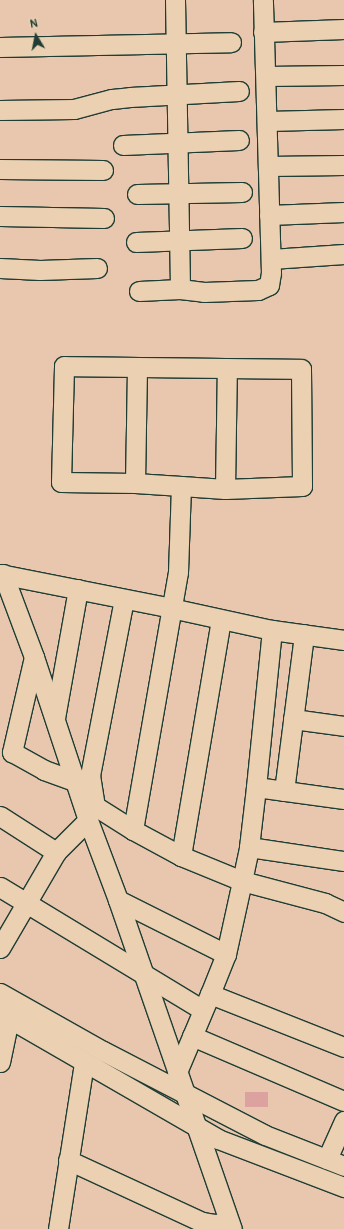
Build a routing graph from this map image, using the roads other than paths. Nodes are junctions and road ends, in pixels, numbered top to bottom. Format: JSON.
{"nodes":[{"id":1,"x":175,"y":0,"type":"edge"},
{"id":2,"x":263,"y":0,"type":"edge"},
{"id":3,"x":344,"y":29,"type":"edge"},
{"id":4,"x":263,"y":32,"type":"junction"},
{"id":5,"x":231,"y":42,"type":"dead end"},
{"id":6,"x":175,"y":44,"type":"junction"},
{"id":7,"x":0,"y":47,"type":"edge"},
{"id":8,"x":344,"y":75,"type":"edge"},
{"id":9,"x":266,"y":76,"type":"junction"},
{"id":10,"x":239,"y":91,"type":"dead end"},
{"id":11,"x":176,"y":95,"type":"junction"},
{"id":12,"x":0,"y":110,"type":"edge"},
{"id":13,"x":344,"y":119,"type":"edge"},
{"id":14,"x":268,"y":121,"type":"junction"},
{"id":15,"x":239,"y":140,"type":"dead end"},
{"id":16,"x":178,"y":144,"type":"junction"},
{"id":17,"x":124,"y":145,"type":"dead end"},
{"id":18,"x":344,"y":165,"type":"edge"},
{"id":19,"x":268,"y":166,"type":"junction"},
{"id":20,"x":0,"y":169,"type":"edge"},
{"id":21,"x":103,"y":170,"type":"dead end"},
{"id":22,"x":242,"y":192,"type":"dead end"},
{"id":23,"x":178,"y":193,"type":"junction"},
{"id":24,"x":137,"y":194,"type":"dead end"},
{"id":25,"x":344,"y":212,"type":"edge"},
{"id":26,"x":269,"y":214,"type":"junction"},
{"id":27,"x":0,"y":216,"type":"edge"},
{"id":28,"x":104,"y":218,"type":"dead end"},
{"id":29,"x":242,"y":238,"type":"dead end"},
{"id":30,"x":178,"y":240,"type":"junction"},
{"id":31,"x":136,"y":242,"type":"dead end"},
{"id":32,"x":344,"y":254,"type":"edge"},
{"id":33,"x":271,"y":259,"type":"junction"},
{"id":34,"x":0,"y":268,"type":"edge"},
{"id":35,"x":97,"y":268,"type":"dead end"},
{"id":36,"x":180,"y":289,"type":"junction"},
{"id":37,"x":139,"y":290,"type":"dead end"},
{"id":38,"x":137,"y":367,"type":"junction"},
{"id":39,"x":227,"y":368,"type":"junction"},
{"id":40,"x":135,"y":483,"type":"junction"},
{"id":41,"x":181,"y":486,"type":"junction"},
{"id":42,"x":225,"y":489,"type":"junction"},
{"id":43,"x":1,"y":579,"type":"edge"},
{"id":44,"x":78,"y":589,"type":"junction"},
{"id":45,"x":124,"y":599,"type":"junction"},
{"id":46,"x":171,"y":608,"type":"junction"},
{"id":47,"x":220,"y":620,"type":"junction"},
{"id":48,"x":272,"y":630,"type":"junction"},
{"id":49,"x":304,"y":634,"type":"junction"},
{"id":50,"x":344,"y":640,"type":"edge"},
{"id":51,"x":34,"y":657,"type":"junction"},
{"id":52,"x":293,"y":719,"type":"junction"},
{"id":53,"x":55,"y":720,"type":"junction"},
{"id":54,"x":344,"y":726,"type":"edge"},
{"id":55,"x":6,"y":749,"type":"edge"},
{"id":56,"x":75,"y":781,"type":"junction"},
{"id":57,"x":256,"y":787,"type":"junction"},
{"id":58,"x":284,"y":791,"type":"junction"},
{"id":59,"x":344,"y":799,"type":"edge"},
{"id":60,"x":0,"y":816,"type":"edge"},
{"id":61,"x":88,"y":820,"type":"junction"},
{"id":62,"x":133,"y":830,"type":"junction"},
{"id":63,"x":249,"y":847,"type":"junction"},
{"id":64,"x":56,"y":852,"type":"junction"},
{"id":65,"x":181,"y":856,"type":"junction"},
{"id":66,"x":344,"y":861,"type":"edge"},
{"id":67,"x":242,"y":881,"type":"junction"},
{"id":68,"x":0,"y":887,"type":"edge"},
{"id":69,"x":118,"y":900,"type":"junction"},
{"id":70,"x":26,"y":902,"type":"junction"},
{"id":71,"x":344,"y":912,"type":"edge"},
{"id":72,"x":0,"y":948,"type":"edge"},
{"id":73,"x":226,"y":954,"type":"junction"},
{"id":74,"x":144,"y":973,"type":"junction"},
{"id":75,"x":0,"y":993,"type":"edge"},
{"id":76,"x":207,"y":1002,"type":"junction"},
{"id":77,"x":5,"y":1016,"type":"edge"},
{"id":78,"x":192,"y":1036,"type":"junction"},
{"id":79,"x":344,"y":1047,"type":"edge"},
{"id":80,"x":0,"y":1062,"type":"edge"},
{"id":81,"x":84,"y":1063,"type":"junction"},
{"id":82,"x":177,"y":1072,"type":"junction"},
{"id":83,"x":184,"y":1095,"type":"junction"},
{"id":84,"x":344,"y":1101,"type":"edge"},
{"id":85,"x":344,"y":1121,"type":"edge"},
{"id":86,"x":198,"y":1128,"type":"junction"},
{"id":87,"x":68,"y":1160,"type":"junction"},
{"id":88,"x":336,"y":1163,"type":"edge"},
{"id":89,"x":344,"y":1187,"type":"edge"},
{"id":90,"x":230,"y":1226,"type":"edge"},
{"id":91,"x":58,"y":1229,"type":"edge"}],
"edges":[{"from":1,"to":6,"type":"street"},
{"from":2,"to":4,"type":"street"},
{"from":3,"to":4,"type":"street"},
{"from":4,"to":9,"type":"street"},
{"from":5,"to":6,"type":"street"},
{"from":6,"to":7,"type":"street"},
{"from":6,"to":11,"type":"street"},
{"from":8,"to":9,"type":"street"},
{"from":9,"to":14,"type":"street"},
{"from":10,"to":11,"type":"street"},
{"from":11,"to":12,"type":"street"},
{"from":11,"to":16,"type":"street"},
{"from":13,"to":14,"type":"street"},
{"from":14,"to":19,"type":"street"},
{"from":15,"to":16,"type":"street"},
{"from":16,"to":17,"type":"street"},
{"from":16,"to":23,"type":"street"},
{"from":18,"to":19,"type":"street"},
{"from":19,"to":26,"type":"street"},
{"from":20,"to":21,"type":"street"},
{"from":22,"to":23,"type":"street"},
{"from":23,"to":24,"type":"street"},
{"from":23,"to":30,"type":"street"},
{"from":25,"to":26,"type":"street"},
{"from":26,"to":33,"type":"street"},
{"from":27,"to":28,"type":"street"},
{"from":29,"to":30,"type":"street"},
{"from":30,"to":31,"type":"street"},
{"from":30,"to":36,"type":"street"},
{"from":32,"to":33,"type":"street"},
{"from":33,"to":36,"type":"street"},
{"from":34,"to":35,"type":"street"},
{"from":36,"to":37,"type":"street"},
{"from":38,"to":39,"type":"street"},
{"from":38,"to":40,"type":"street"},
{"from":38,"to":40,"type":"street"},
{"from":39,"to":42,"type":"street"},
{"from":39,"to":42,"type":"street"},
{"from":40,"to":41,"type":"street"},
{"from":41,"to":42,"type":"street"},
{"from":41,"to":46,"type":"street"},
{"from":43,"to":44,"type":"street"},
{"from":43,"to":51,"type":"street"},
{"from":44,"to":45,"type":"street"},
{"from":44,"to":53,"type":"street"},
{"from":45,"to":46,"type":"street"},
{"from":45,"to":62,"type":"street"},
{"from":46,"to":47,"type":"street"},
{"from":46,"to":62,"type":"street"},
{"from":47,"to":48,"type":"street"},
{"from":47,"to":65,"type":"street"},
{"from":48,"to":49,"type":"street"},
{"from":48,"to":57,"type":"street"},
{"from":49,"to":50,"type":"street"},
{"from":49,"to":52,"type":"street"},
{"from":51,"to":53,"type":"street"},
{"from":51,"to":55,"type":"street"},
{"from":52,"to":54,"type":"street"},
{"from":52,"to":58,"type":"street"},
{"from":53,"to":56,"type":"street"},
{"from":55,"to":56,"type":"street"},
{"from":56,"to":61,"type":"street"},
{"from":57,"to":58,"type":"street"},
{"from":57,"to":63,"type":"street"},
{"from":58,"to":59,"type":"street"},
{"from":60,"to":64,"type":"street"},
{"from":61,"to":64,"type":"street"},
{"from":61,"to":69,"type":"street"},
{"from":62,"to":65,"type":"street"},
{"from":63,"to":66,"type":"street"},
{"from":63,"to":67,"type":"street"},
{"from":64,"to":70,"type":"street"},
{"from":65,"to":67,"type":"street"},
{"from":67,"to":71,"type":"street"},
{"from":67,"to":73,"type":"street"},
{"from":68,"to":70,"type":"street"},
{"from":69,"to":73,"type":"street"},
{"from":69,"to":74,"type":"street"},
{"from":70,"to":72,"type":"street"},
{"from":70,"to":74,"type":"street"},
{"from":73,"to":76,"type":"street"},
{"from":74,"to":76,"type":"street"},
{"from":74,"to":82,"type":"street"},
{"from":75,"to":83,"type":"street"},
{"from":76,"to":78,"type":"street"},
{"from":76,"to":79,"type":"street"},
{"from":77,"to":80,"type":"street"},
{"from":77,"to":81,"type":"street"},
{"from":78,"to":82,"type":"street"},
{"from":78,"to":84,"type":"street"},
{"from":81,"to":86,"type":"street"},
{"from":81,"to":87,"type":"street"},
{"from":82,"to":83,"type":"street"},
{"from":83,"to":86,"type":"street"},
{"from":83,"to":88,"type":"street"},
{"from":85,"to":88,"type":"street"},
{"from":86,"to":89,"type":"street"},
{"from":86,"to":90,"type":"street"},
{"from":87,"to":90,"type":"street"},
{"from":87,"to":91,"type":"street"}]}
